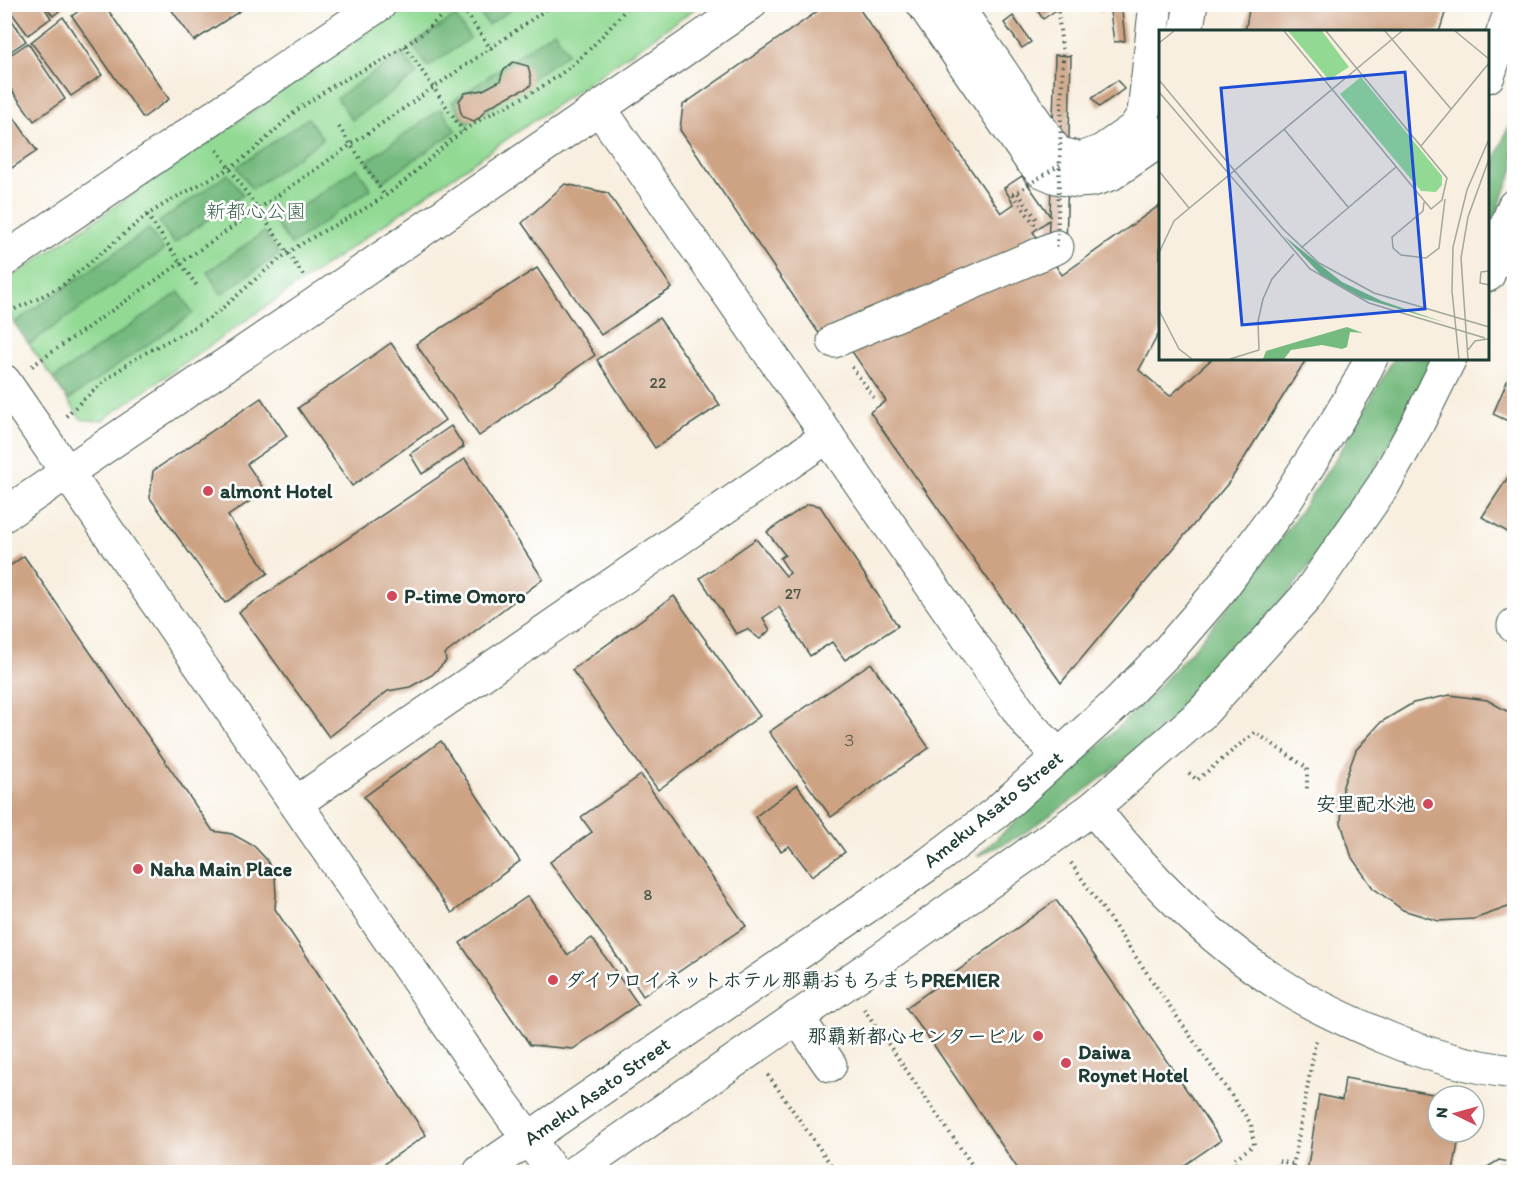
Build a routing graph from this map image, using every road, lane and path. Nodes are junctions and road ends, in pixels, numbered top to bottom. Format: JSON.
{"nodes":[{"id":1,"x":380,"y":4,"type":"edge"},
{"id":2,"x":454,"y":4,"type":"edge"},
{"id":3,"x":460,"y":4,"type":"edge"},
{"id":4,"x":554,"y":4,"type":"edge"},
{"id":5,"x":630,"y":4,"type":"edge"},
{"id":6,"x":750,"y":4,"type":"edge"},
{"id":7,"x":923,"y":4,"type":"edge"},
{"id":8,"x":955,"y":4,"type":"edge"},
{"id":9,"x":1057,"y":4,"type":"edge"},
{"id":10,"x":1102,"y":4,"type":"edge"},
{"id":11,"x":1154,"y":4,"type":"edge"},
{"id":12,"x":1513,"y":4,"type":"edge"},
{"id":13,"x":1191,"y":5,"type":"edge"},
{"id":14,"x":1097,"y":8,"type":"dead end"},
{"id":15,"x":1186,"y":30,"type":"edge"},
{"id":16,"x":405,"y":46,"type":"junction"},
{"id":17,"x":491,"y":49,"type":"junction"},
{"id":18,"x":1489,"y":73,"type":"edge"},
{"id":19,"x":434,"y":87,"type":"junction"},
{"id":20,"x":600,"y":109,"type":"junction"},
{"id":21,"x":200,"y":127,"type":"junction"},
{"id":22,"x":339,"y":127,"type":"dead end"},
{"id":23,"x":463,"y":131,"type":"junction"},
{"id":24,"x":1159,"y":136,"type":"edge"},
{"id":25,"x":351,"y":145,"type":"junction"},
{"id":26,"x":1060,"y":165,"type":"junction"},
{"id":27,"x":230,"y":168,"type":"junction"},
{"id":28,"x":385,"y":196,"type":"junction"},
{"id":29,"x":1515,"y":206,"type":"edge"},
{"id":30,"x":258,"y":210,"type":"junction"},
{"id":31,"x":147,"y":215,"type":"junction"},
{"id":32,"x":1045,"y":233,"type":"junction"},
{"id":33,"x":288,"y":253,"type":"junction"},
{"id":34,"x":4,"y":261,"type":"edge"},
{"id":35,"x":181,"y":263,"type":"junction"},
{"id":36,"x":1489,"y":272,"type":"edge"},
{"id":37,"x":197,"y":286,"type":"dead end"},
{"id":38,"x":321,"y":300,"type":"junction"},
{"id":39,"x":4,"y":314,"type":"edge"},
{"id":40,"x":834,"y":341,"type":"joint"},
{"id":41,"x":1370,"y":360,"type":"edge"},
{"id":42,"x":1449,"y":360,"type":"edge"},
{"id":43,"x":18,"y":374,"type":"edge"},
{"id":44,"x":874,"y":398,"type":"dead end"},
{"id":45,"x":66,"y":416,"type":"dead end"},
{"id":46,"x":828,"y":436,"type":"junction"},
{"id":47,"x":67,"y":472,"type":"junction"},
{"id":48,"x":4,"y":515,"type":"edge"},
{"id":49,"x":1059,"y":756,"type":"junction"},
{"id":50,"x":1189,"y":772,"type":"dead end"},
{"id":51,"x":1307,"y":790,"type":"dead end"},
{"id":52,"x":296,"y":803,"type":"junction"},
{"id":53,"x":1093,"y":808,"type":"junction"},
{"id":54,"x":1071,"y":863,"type":"dead end"},
{"id":55,"x":864,"y":1009,"type":"dead end"},
{"id":56,"x":797,"y":1017,"type":"junction"},
{"id":57,"x":1317,"y":1038,"type":"dead end"},
{"id":58,"x":830,"y":1065,"type":"dead end"},
{"id":59,"x":1515,"y":1072,"type":"edge"},
{"id":60,"x":768,"y":1075,"type":"dead end"},
{"id":61,"x":528,"y":1138,"type":"junction"},
{"id":62,"x":1294,"y":1164,"type":"junction"},
{"id":63,"x":480,"y":1173,"type":"edge"},
{"id":64,"x":553,"y":1173,"type":"edge"},
{"id":65,"x":575,"y":1173,"type":"edge"},
{"id":66,"x":836,"y":1173,"type":"edge"},
{"id":67,"x":977,"y":1173,"type":"edge"},
{"id":68,"x":1238,"y":1173,"type":"edge"},
{"id":69,"x":1276,"y":1173,"type":"edge"},
{"id":70,"x":1292,"y":1173,"type":"edge"}],
"edges":[{"from":1,"to":21,"type":"street"},
{"from":2,"to":16,"type":"path"},
{"from":3,"to":17,"type":"path"},
{"from":4,"to":17,"type":"path"},
{"from":5,"to":23,"type":"path"},
{"from":6,"to":20,"type":"street"},
{"from":7,"to":24,"type":"street"},
{"from":8,"to":11,"type":"street"},
{"from":9,"to":26,"type":"path","bridge":true},
{"from":10,"to":14,"type":"path"},
{"from":12,"to":18,"type":"street"},
{"from":13,"to":15,"type":"street"},
{"from":16,"to":19,"type":"path"},
{"from":16,"to":27,"type":"path"},
{"from":17,"to":19,"type":"path"},
{"from":19,"to":23,"type":"path"},
{"from":19,"to":25,"type":"path"},
{"from":20,"to":38,"type":"street"},
{"from":20,"to":46,"type":"street"},
{"from":21,"to":27,"type":"path"},
{"from":21,"to":34,"type":"street"},
{"from":22,"to":25,"type":"path"},
{"from":23,"to":28,"type":"path"},
{"from":25,"to":28,"type":"path"},
{"from":25,"to":30,"type":"path"},
{"from":26,"to":32,"type":"path","bridge":true},
{"from":26,"to":32,"type":"path","bridge":true},
{"from":27,"to":30,"type":"path"},
{"from":27,"to":31,"type":"path"},
{"from":28,"to":33,"type":"path"},
{"from":29,"to":36,"type":"street"},
{"from":30,"to":33,"type":"path"},
{"from":30,"to":35,"type":"path"},
{"from":31,"to":35,"type":"path"},
{"from":31,"to":39,"type":"path"},
{"from":32,"to":40,"type":"street"},
{"from":33,"to":38,"type":"path"},
{"from":33,"to":45,"type":"path"},
{"from":35,"to":37,"type":"path"},
{"from":35,"to":43,"type":"path"},
{"from":38,"to":47,"type":"street"},
{"from":40,"to":44,"type":"path"},
{"from":41,"to":49,"type":"street","name":"Ameku Asato Street"},
{"from":42,"to":53,"type":"street"},
{"from":43,"to":47,"type":"street"},
{"from":46,"to":49,"type":"street"},
{"from":46,"to":52,"type":"street"},
{"from":47,"to":48,"type":"street"},
{"from":47,"to":52,"type":"street"},
{"from":49,"to":61,"type":"street","name":"Ameku Asato Street"},
{"from":50,"to":51,"type":"path"},
{"from":52,"to":61,"type":"street"},
{"from":53,"to":56,"type":"street"},
{"from":53,"to":59,"type":"street"},
{"from":54,"to":68,"type":"path"},
{"from":55,"to":67,"type":"path"},
{"from":56,"to":58,"type":"street"},
{"from":56,"to":65,"type":"street"},
{"from":57,"to":62,"type":"path"},
{"from":60,"to":66,"type":"path"},
{"from":61,"to":63,"type":"street","name":"Ameku Asato Street"},
{"from":61,"to":64,"type":"street"},
{"from":62,"to":69,"type":"path"},
{"from":62,"to":70,"type":"path"}]}
